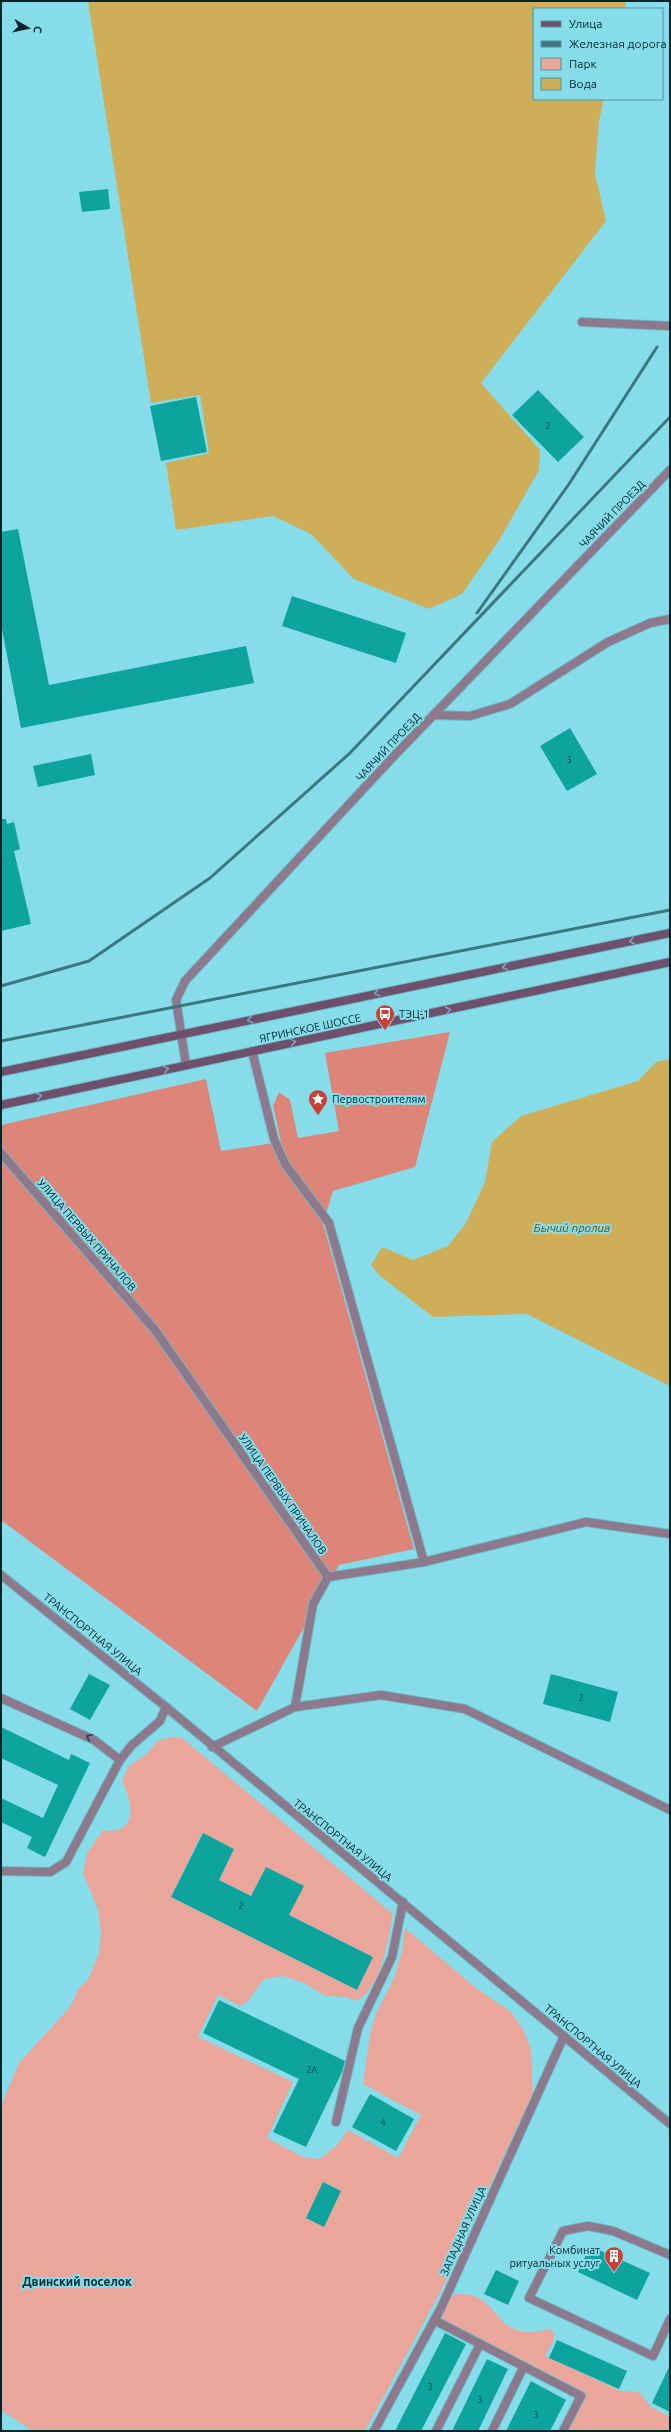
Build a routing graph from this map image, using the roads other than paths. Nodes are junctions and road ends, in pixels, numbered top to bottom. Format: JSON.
{"nodes":[{"id":1,"x":582,"y":322,"type":"dead end"},
{"id":2,"x":670,"y":326,"type":"edge"},
{"id":3,"x":670,"y":470,"type":"edge"},
{"id":4,"x":670,"y":619,"type":"edge"},
{"id":5,"x":434,"y":715,"type":"junction"},
{"id":6,"x":670,"y":933,"type":"edge"},
{"id":7,"x":670,"y":962,"type":"edge"},
{"id":8,"x":180,"y":1034,"type":"junction"},
{"id":9,"x":252,"y":1051,"type":"junction"},
{"id":10,"x":186,"y":1065,"type":"junction"},
{"id":11,"x":1,"y":1072,"type":"edge"},
{"id":12,"x":1,"y":1105,"type":"edge"},
{"id":13,"x":1,"y":1153,"type":"edge"},
{"id":14,"x":670,"y":1534,"type":"edge"},
{"id":15,"x":424,"y":1562,"type":"junction"},
{"id":16,"x":1,"y":1575,"type":"edge"},
{"id":17,"x":328,"y":1577,"type":"junction"},
{"id":18,"x":1,"y":1698,"type":"edge"},
{"id":19,"x":166,"y":1706,"type":"junction"},
{"id":20,"x":295,"y":1707,"type":"junction"},
{"id":21,"x":212,"y":1746,"type":"junction"},
{"id":22,"x":120,"y":1760,"type":"junction"},
{"id":23,"x":670,"y":1810,"type":"edge"},
{"id":24,"x":1,"y":1871,"type":"edge"},
{"id":25,"x":403,"y":1902,"type":"junction"},
{"id":26,"x":564,"y":2036,"type":"junction"},
{"id":27,"x":336,"y":2122,"type":"dead end"},
{"id":28,"x":670,"y":2124,"type":"edge"},
{"id":29,"x":670,"y":2255,"type":"edge"},
{"id":30,"x":670,"y":2319,"type":"edge"},
{"id":31,"x":434,"y":2320,"type":"junction"},
{"id":32,"x":480,"y":2344,"type":"junction"},
{"id":33,"x":524,"y":2366,"type":"junction"},
{"id":34,"x":374,"y":2431,"type":"edge"},
{"id":35,"x":436,"y":2431,"type":"edge"},
{"id":36,"x":492,"y":2431,"type":"edge"},
{"id":37,"x":563,"y":2431,"type":"edge"}],
"edges":[{"from":1,"to":2,"type":"street"},
{"from":3,"to":5,"type":"street","name":"ЧАЯЧИЙ ПРОЕЗД"},
{"from":4,"to":5,"type":"street"},
{"from":5,"to":8,"type":"street","name":"ЧАЯЧИЙ ПРОЕЗД"},
{"from":6,"to":8,"type":"main road","name":"ЯГРИНСКОЕ ШОССЕ","one_way":true},
{"from":9,"to":7,"type":"main road","name":"ЯГРИНСКОЕ ШОССЕ","one_way":true},
{"from":8,"to":10,"type":"street","name":"ЧАЯЧИЙ ПРОЕЗД"},
{"from":8,"to":11,"type":"main road","name":"ЯГРИНСКОЕ ШОССЕ"},
{"from":9,"to":10,"type":"main road","name":"ЯГРИНСКОЕ ШОССЕ"},
{"from":9,"to":15,"type":"street"},
{"from":12,"to":10,"type":"main road","name":"ЯГРИНСКОЕ ШОССЕ","one_way":true},
{"from":13,"to":17,"type":"street","name":"УЛИЦА ПЕРВЫХ ПРИЧАЛОВ"},
{"from":14,"to":15,"type":"street"},
{"from":15,"to":17,"type":"street"},
{"from":16,"to":19,"type":"street","name":"ТРАНСПОРТНАЯ УЛИЦА"},
{"from":17,"to":20,"type":"street"},
{"from":22,"to":18,"type":"street","one_way":true},
{"from":19,"to":21,"type":"street","name":"ТРАНСПОРТНАЯ УЛИЦА"},
{"from":19,"to":22,"type":"street"},
{"from":20,"to":21,"type":"street"},
{"from":20,"to":23,"type":"street"},
{"from":21,"to":25,"type":"street","name":"ТРАНСПОРТНАЯ УЛИЦА"},
{"from":22,"to":24,"type":"street"},
{"from":25,"to":26,"type":"street","name":"ТРАНСПОРТНАЯ УЛИЦА"},
{"from":25,"to":27,"type":"street"},
{"from":26,"to":28,"type":"street","name":"ТРАНСПОРТНАЯ УЛИЦА"},
{"from":26,"to":31,"type":"street","name":"ЗАПАДНАЯ УЛИЦА"},
{"from":29,"to":30,"type":"street"},
{"from":31,"to":32,"type":"street"},
{"from":31,"to":34,"type":"street","name":"ЗАПАДНАЯ УЛИЦА"},
{"from":32,"to":33,"type":"street"},
{"from":32,"to":35,"type":"street"},
{"from":33,"to":36,"type":"street"},
{"from":33,"to":37,"type":"street"}]}
